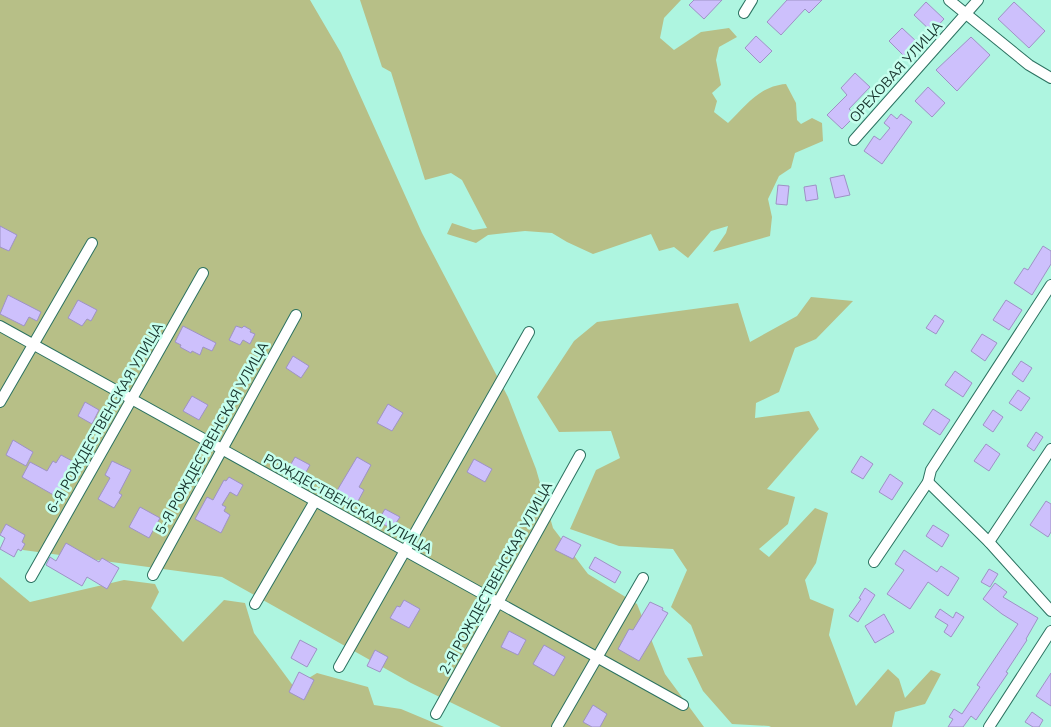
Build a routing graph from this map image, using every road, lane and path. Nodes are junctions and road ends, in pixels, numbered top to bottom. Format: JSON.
{"nodes":[{"id":1,"x":752,"y":0,"type":"edge"},
{"id":2,"x":949,"y":0,"type":"edge"},
{"id":3,"x":978,"y":0,"type":"edge"},
{"id":4,"x":744,"y":12,"type":"dead end"},
{"id":5,"x":966,"y":14,"type":"junction"},
{"id":6,"x":1051,"y":78,"type":"edge"},
{"id":7,"x":854,"y":140,"type":"dead end"},
{"id":8,"x":92,"y":243,"type":"dead end"},
{"id":9,"x":203,"y":273,"type":"dead end"},
{"id":10,"x":1051,"y":285,"type":"edge"},
{"id":11,"x":296,"y":315,"type":"dead end"},
{"id":12,"x":0,"y":326,"type":"edge"},
{"id":13,"x":529,"y":332,"type":"dead end"},
{"id":14,"x":33,"y":345,"type":"junction"},
{"id":15,"x":132,"y":400,"type":"junction"},
{"id":16,"x":0,"y":402,"type":"edge"},
{"id":17,"x":1051,"y":449,"type":"edge"},
{"id":18,"x":222,"y":450,"type":"junction"},
{"id":19,"x":580,"y":455,"type":"dead end"},
{"id":20,"x":928,"y":482,"type":"junction"},
{"id":21,"x":315,"y":501,"type":"junction"},
{"id":22,"x":990,"y":542,"type":"junction"},
{"id":23,"x":405,"y":551,"type":"junction"},
{"id":24,"x":874,"y":562,"type":"dead end"},
{"id":25,"x":153,"y":575,"type":"dead end"},
{"id":26,"x":31,"y":577,"type":"dead end"},
{"id":27,"x":643,"y":578,"type":"dead end"},
{"id":28,"x":498,"y":603,"type":"junction"},
{"id":29,"x":256,"y":604,"type":"dead end"},
{"id":30,"x":1051,"y":611,"type":"edge"},
{"id":31,"x":1051,"y":631,"type":"edge"},
{"id":32,"x":597,"y":658,"type":"junction"},
{"id":33,"x":339,"y":668,"type":"dead end"},
{"id":34,"x":683,"y":705,"type":"dead end"},
{"id":35,"x":436,"y":714,"type":"dead end"},
{"id":36,"x":557,"y":727,"type":"edge"},
{"id":37,"x":989,"y":727,"type":"edge"}],
"edges":[{"from":1,"to":4,"type":"street"},
{"from":2,"to":5,"type":"street"},
{"from":3,"to":5,"type":"street","name":"ОРЕХОВАЯ УЛИЦА"},
{"from":5,"to":6,"type":"street"},
{"from":5,"to":7,"type":"street","name":"ОРЕХОВАЯ УЛИЦА"},
{"from":8,"to":14,"type":"street"},
{"from":9,"to":15,"type":"street","name":"6-Я РОЖДЕСТВЕНСКАЯ УЛИЦА"},
{"from":10,"to":20,"type":"street"},
{"from":11,"to":18,"type":"street","name":"5-Я РОЖДЕСТВЕНСКАЯ УЛИЦА"},
{"from":12,"to":14,"type":"street","name":"РОЖДЕСТВЕНСКАЯ УЛИЦА"},
{"from":13,"to":23,"type":"street"},
{"from":14,"to":15,"type":"street","name":"РОЖДЕСТВЕНСКАЯ УЛИЦА"},
{"from":14,"to":16,"type":"street"},
{"from":15,"to":18,"type":"street","name":"РОЖДЕСТВЕНСКАЯ УЛИЦА"},
{"from":15,"to":26,"type":"street","name":"6-Я РОЖДЕСТВЕНСКАЯ УЛИЦА"},
{"from":17,"to":22,"type":"street"},
{"from":18,"to":21,"type":"street","name":"РОЖДЕСТВЕНСКАЯ УЛИЦА"},
{"from":18,"to":25,"type":"street","name":"5-Я РОЖДЕСТВЕНСКАЯ УЛИЦА"},
{"from":19,"to":28,"type":"street","name":"2-Я РОЖДЕСТВЕНСКАЯ УЛИЦА"},
{"from":20,"to":22,"type":"street"},
{"from":20,"to":24,"type":"street"},
{"from":21,"to":23,"type":"street","name":"РОЖДЕСТВЕНСКАЯ УЛИЦА"},
{"from":21,"to":29,"type":"street"},
{"from":22,"to":30,"type":"street"},
{"from":23,"to":28,"type":"street","name":"РОЖДЕСТВЕНСКАЯ УЛИЦА"},
{"from":23,"to":33,"type":"street"},
{"from":27,"to":32,"type":"street"},
{"from":28,"to":32,"type":"street","name":"РОЖДЕСТВЕНСКАЯ УЛИЦА"},
{"from":28,"to":35,"type":"street","name":"2-Я РОЖДЕСТВЕНСКАЯ УЛИЦА"},
{"from":31,"to":37,"type":"street"},
{"from":32,"to":34,"type":"street","name":"РОЖДЕСТВЕНСКАЯ УЛИЦА"},
{"from":32,"to":36,"type":"street"}]}
